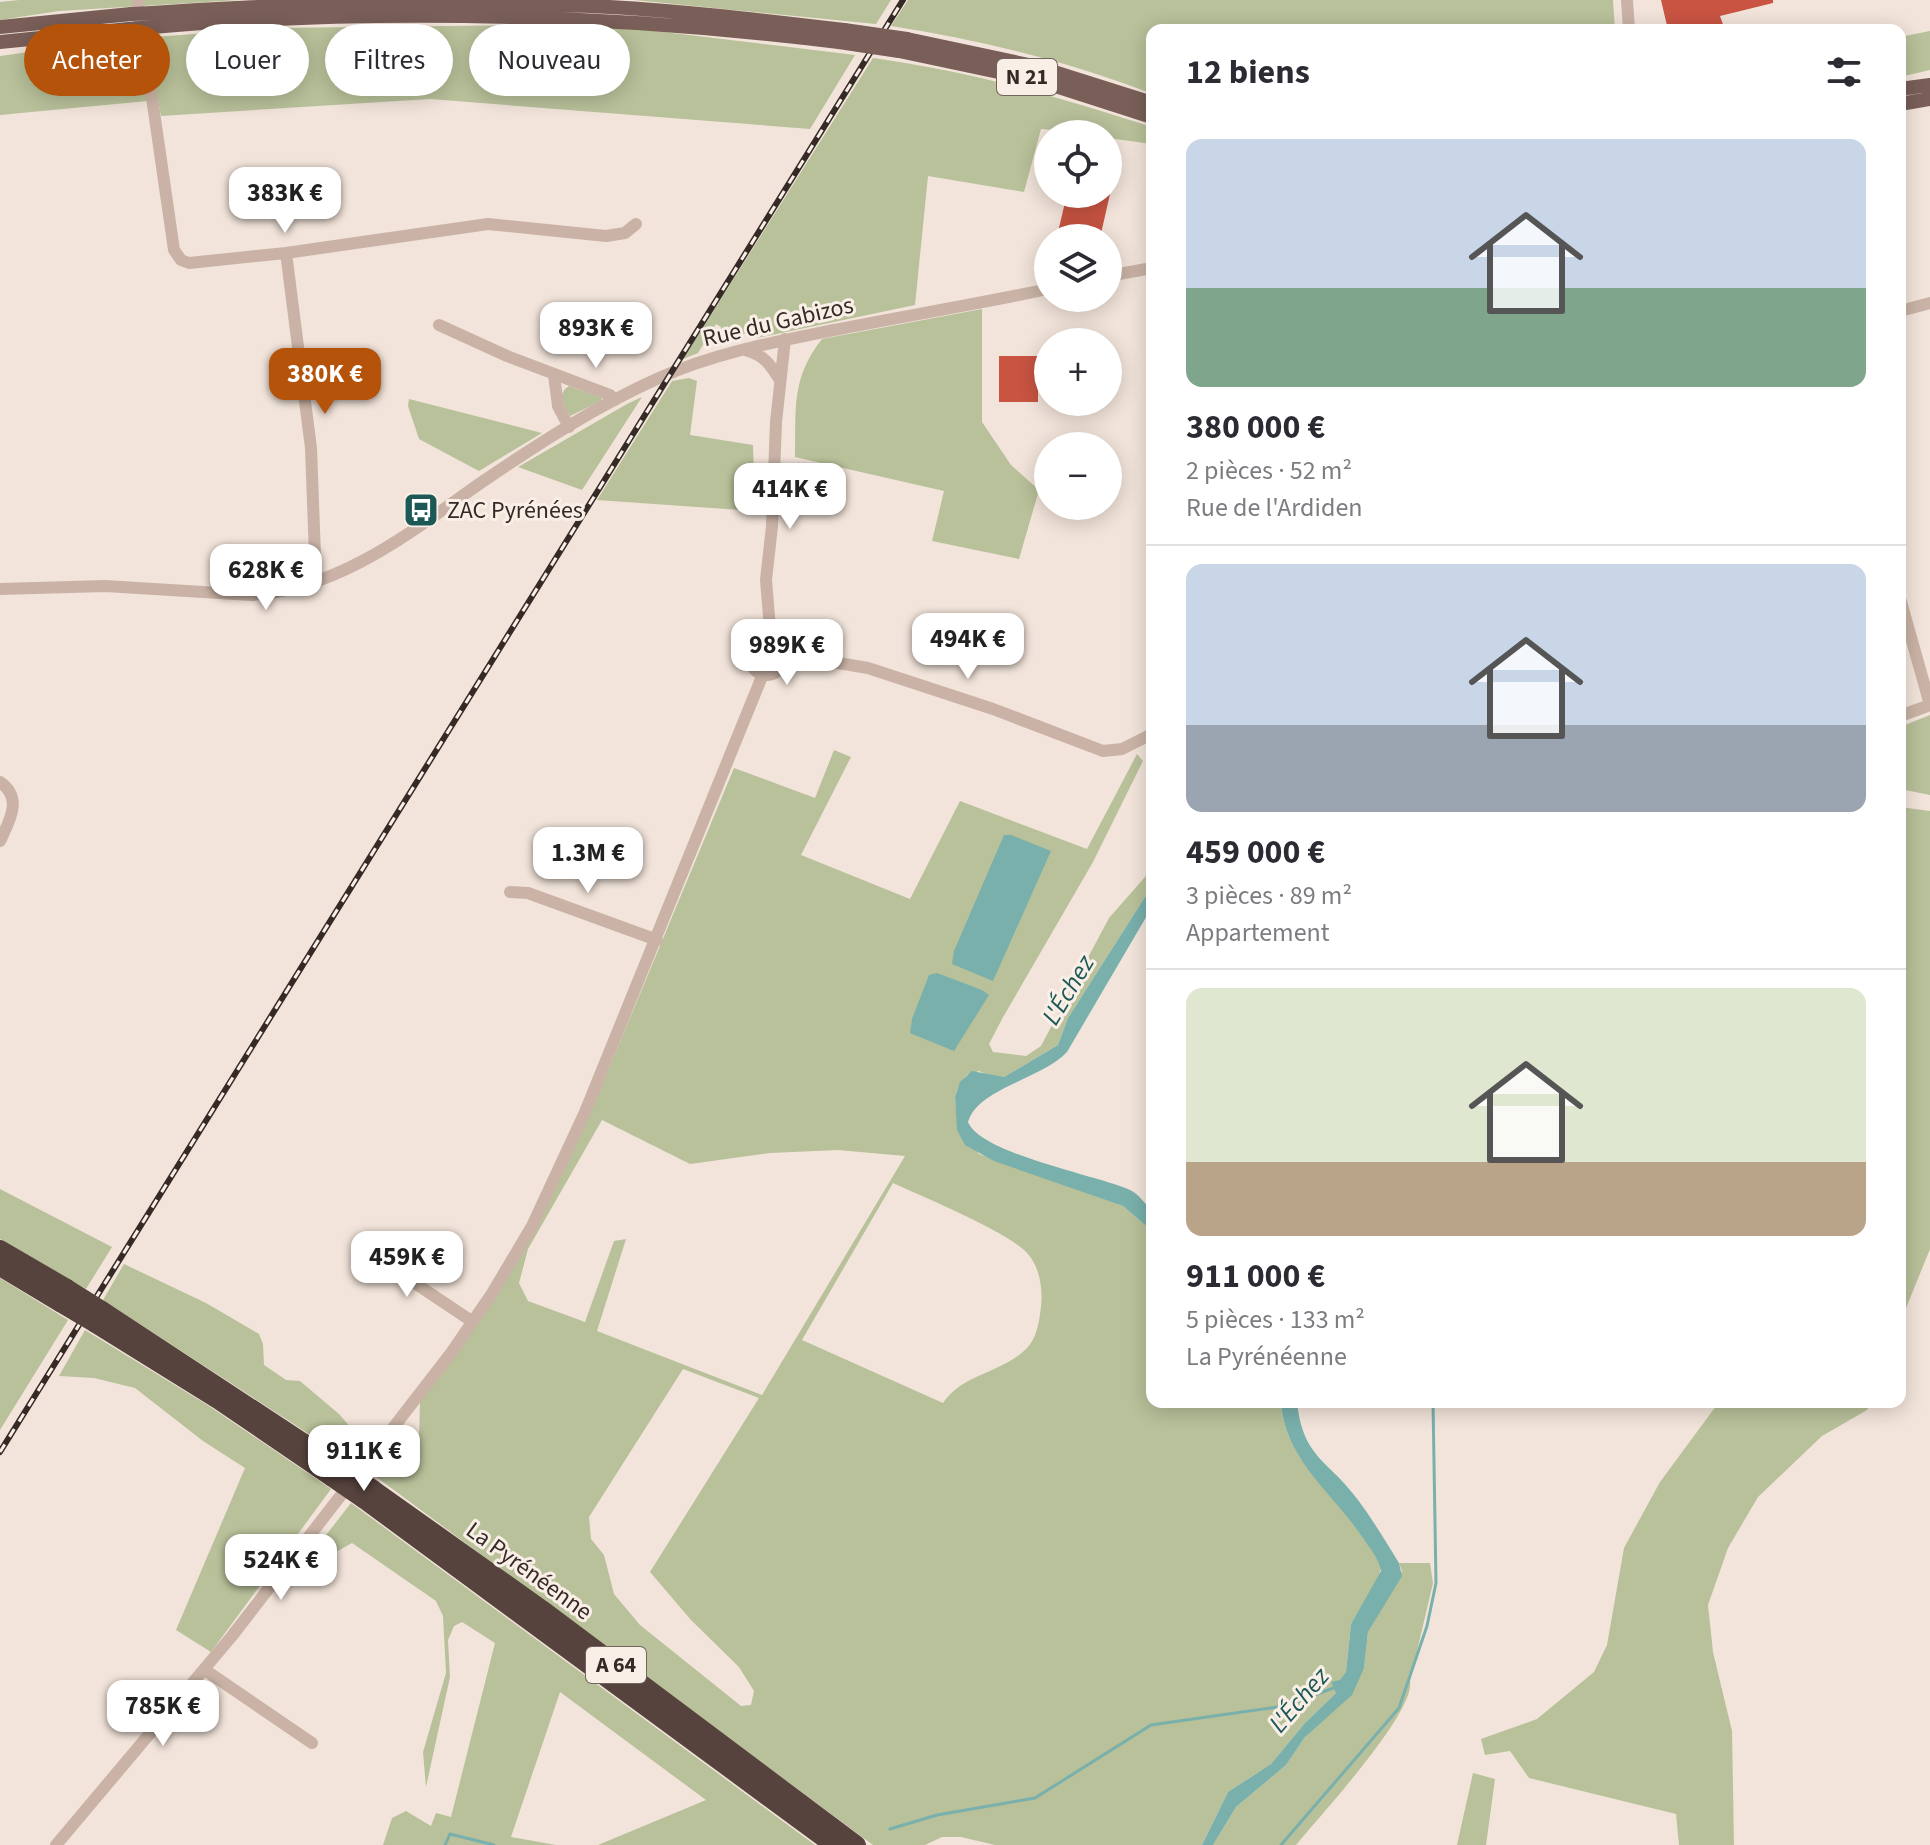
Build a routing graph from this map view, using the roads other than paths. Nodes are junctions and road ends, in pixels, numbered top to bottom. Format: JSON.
{"nodes":[{"id":1,"x":138,"y":0,"type":"edge"},
{"id":2,"x":1627,"y":0,"type":"edge"},
{"id":3,"x":130,"y":22,"type":"junction"},
{"id":4,"x":1629,"y":24,"type":"edge"},
{"id":5,"x":0,"y":27,"type":"edge"},
{"id":6,"x":0,"y":42,"type":"edge"},
{"id":7,"x":903,"y":45,"type":"junction"},
{"id":8,"x":1930,"y":85,"type":"edge"},
{"id":9,"x":1906,"y":88,"type":"edge"},
{"id":10,"x":1930,"y":99,"type":"edge"},
{"id":11,"x":1146,"y":101,"type":"edge"},
{"id":12,"x":1906,"y":103,"type":"edge"},
{"id":13,"x":1146,"y":115,"type":"edge"},
{"id":14,"x":636,"y":224,"type":"dead end"},
{"id":15,"x":286,"y":253,"type":"junction"},
{"id":16,"x":1146,"y":269,"type":"edge"},
{"id":17,"x":1122,"y":274,"type":"edge"},
{"id":18,"x":1034,"y":292,"type":"edge"},
{"id":19,"x":1930,"y":303,"type":"edge"},
{"id":20,"x":1906,"y":309,"type":"edge"},
{"id":21,"x":439,"y":325,"type":"dead end"},
{"id":22,"x":785,"y":339,"type":"junction"},
{"id":23,"x":742,"y":349,"type":"junction"},
{"id":24,"x":554,"y":375,"type":"junction"},
{"id":25,"x":780,"y":380,"type":"junction"},
{"id":26,"x":615,"y":400,"type":"junction"},
{"id":27,"x":569,"y":427,"type":"junction"},
{"id":28,"x":316,"y":583,"type":"junction"},
{"id":29,"x":0,"y":589,"type":"edge"},
{"id":30,"x":1906,"y":619,"type":"edge"},
{"id":31,"x":771,"y":641,"type":"junction"},
{"id":32,"x":784,"y":654,"type":"junction"},
{"id":33,"x":763,"y":674,"type":"junction"},
{"id":34,"x":1930,"y":705,"type":"edge"},
{"id":35,"x":1906,"y":714,"type":"edge"},
{"id":36,"x":1146,"y":737,"type":"edge"},
{"id":37,"x":0,"y":782,"type":"edge"},
{"id":38,"x":0,"y":841,"type":"edge"},
{"id":39,"x":510,"y":892,"type":"dead end"},
{"id":40,"x":657,"y":940,"type":"junction"},
{"id":41,"x":361,"y":1247,"type":"dead end"},
{"id":42,"x":0,"y":1249,"type":"edge"},
{"id":43,"x":0,"y":1267,"type":"edge"},
{"id":44,"x":63,"y":1295,"type":"junction"},
{"id":45,"x":473,"y":1322,"type":"junction"},
{"id":46,"x":368,"y":1494,"type":"junction"},
{"id":47,"x":205,"y":1670,"type":"junction"},
{"id":48,"x":312,"y":1743,"type":"dead end"},
{"id":49,"x":56,"y":1845,"type":"edge"},
{"id":50,"x":833,"y":1845,"type":"edge"},
{"id":51,"x":857,"y":1845,"type":"edge"}],
"edges":[{"from":1,"to":15,"type":"street"},
{"from":2,"to":4,"type":"street"},
{"from":3,"to":5,"type":"main road","number":"N 21"},
{"from":3,"to":6,"type":"main road","number":"N 21"},
{"from":3,"to":7,"type":"main road","number":"N 21","bridge":true},
{"from":7,"to":11,"type":"main road","number":"N 21"},
{"from":7,"to":13,"type":"main road","number":"N 21"},
{"from":8,"to":9,"type":"main road"},
{"from":10,"to":12,"type":"main road"},
{"from":14,"to":15,"type":"street"},
{"from":15,"to":28,"type":"street"},
{"from":16,"to":17,"type":"street"},
{"from":18,"to":22,"type":"street","name":"Rue du Gabizos"},
{"from":19,"to":20,"type":"street"},
{"from":21,"to":24,"type":"street"},
{"from":22,"to":23,"type":"street","name":"Rue du Gabizos"},
{"from":22,"to":25,"type":"street"},
{"from":23,"to":25,"type":"street"},
{"from":23,"to":26,"type":"street","name":"Rue du Gabizos"},
{"from":24,"to":26,"type":"street"},
{"from":24,"to":27,"type":"street"},
{"from":25,"to":31,"type":"street"},
{"from":26,"to":27,"type":"street","name":"Rue du Gabizos"},
{"from":27,"to":28,"type":"street","name":"Rue du Gabizos"},
{"from":28,"to":29,"type":"street","name":"Rue du Gabizos"},
{"from":30,"to":34,"type":"street"},
{"from":31,"to":32,"type":"street"},
{"from":31,"to":33,"type":"street"},
{"from":32,"to":33,"type":"street"},
{"from":32,"to":36,"type":"street"},
{"from":33,"to":40,"type":"street"},
{"from":34,"to":35,"type":"street"},
{"from":37,"to":38,"type":"street"},
{"from":39,"to":40,"type":"street"},
{"from":40,"to":45,"type":"street"},
{"from":41,"to":45,"type":"street"},
{"from":42,"to":44,"type":"highway","name":"La Pyrénéenne","number":"A 64"},
{"from":43,"to":44,"type":"highway","name":"La Pyrénéenne","number":"A 64"},
{"from":44,"to":46,"type":"highway","name":"La Pyrénéenne","number":"A 64","bridge":true},
{"from":45,"to":47,"type":"street"},
{"from":46,"to":50,"type":"highway","name":"La Pyrénéenne","number":"A 64"},
{"from":46,"to":51,"type":"highway","name":"La Pyrénéenne","number":"A 64"},
{"from":47,"to":48,"type":"street"},
{"from":47,"to":49,"type":"street"}]}
